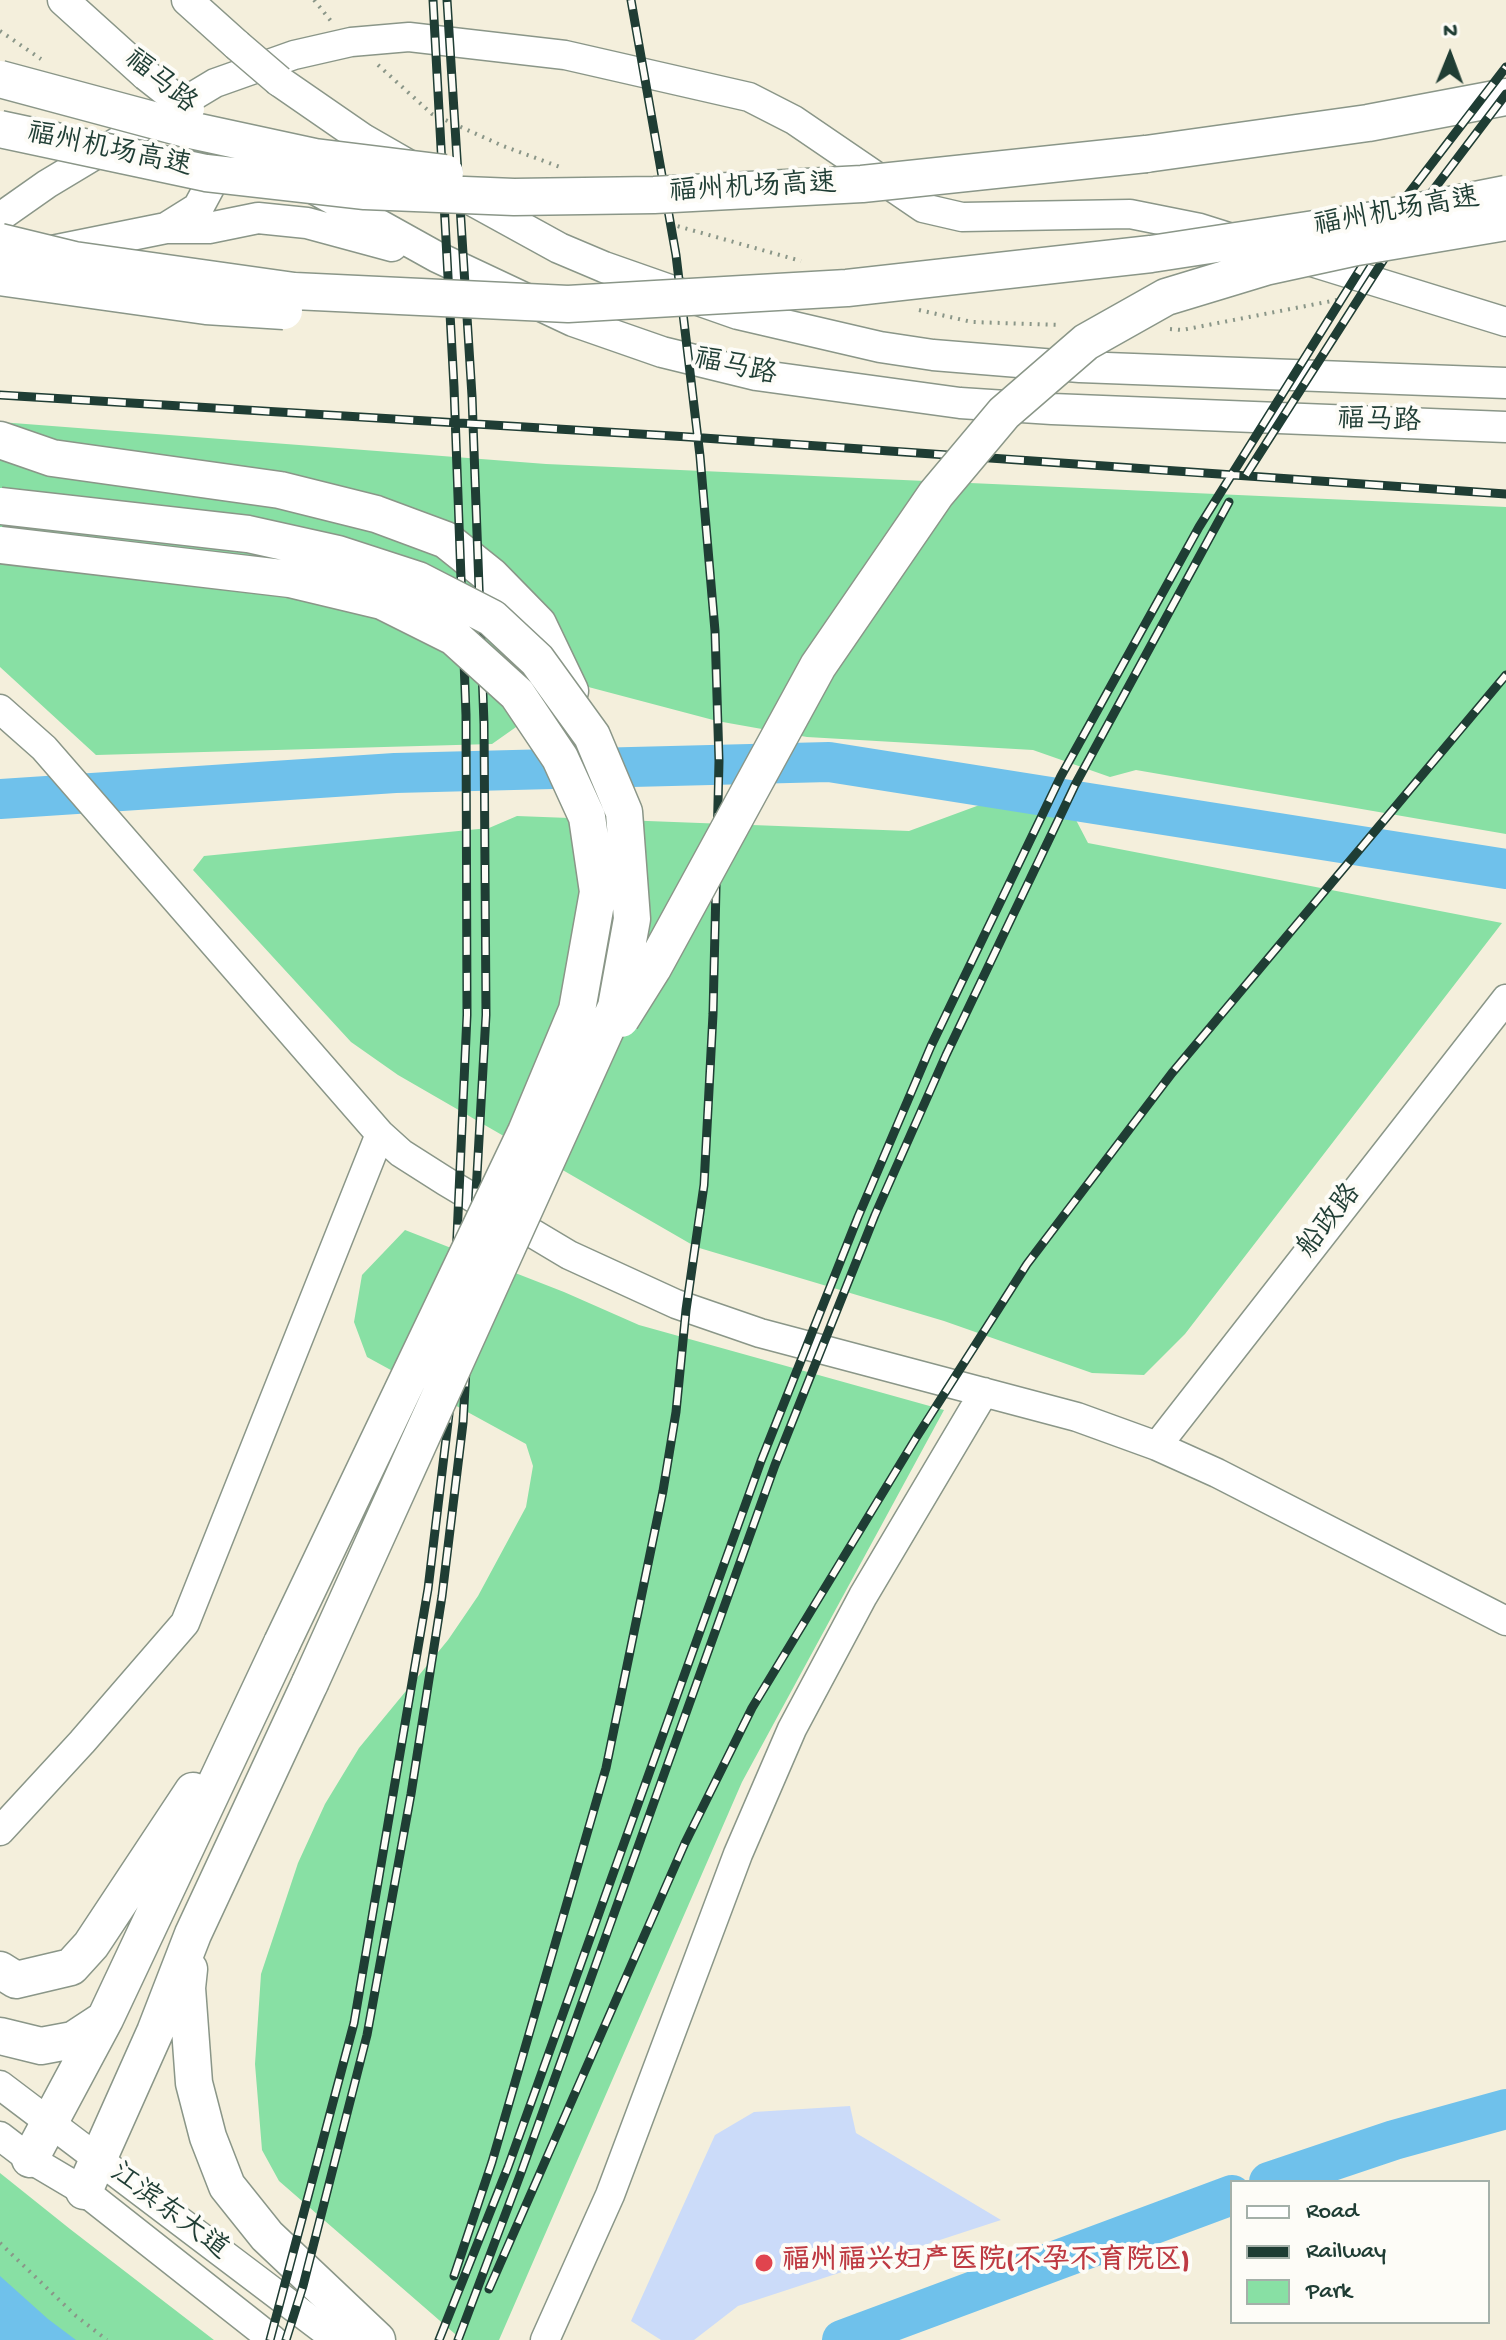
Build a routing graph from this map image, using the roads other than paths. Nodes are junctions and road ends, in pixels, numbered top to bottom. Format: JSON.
{"nodes":[{"id":1,"x":63,"y":0,"type":"edge"},
{"id":2,"x":87,"y":0,"type":"edge"},
{"id":3,"x":102,"y":0,"type":"edge"},
{"id":4,"x":187,"y":0,"type":"edge"},
{"id":5,"x":98,"y":31,"type":"junction"},
{"id":6,"x":0,"y":79,"type":"edge"},
{"id":7,"x":1506,"y":97,"type":"edge"},
{"id":8,"x":189,"y":109,"type":"junction"},
{"id":9,"x":0,"y":129,"type":"edge"},
{"id":10,"x":1506,"y":194,"type":"edge"},
{"id":11,"x":657,"y":208,"type":"junction"},
{"id":12,"x":0,"y":217,"type":"edge"},
{"id":13,"x":1506,"y":222,"type":"edge"},
{"id":14,"x":166,"y":228,"type":"junction"},
{"id":15,"x":0,"y":242,"type":"edge"},
{"id":16,"x":437,"y":257,"type":"junction"},
{"id":17,"x":0,"y":261,"type":"edge"},
{"id":18,"x":0,"y":277,"type":"edge"},
{"id":19,"x":568,"y":304,"type":"junction"},
{"id":20,"x":1506,"y":322,"type":"edge"},
{"id":21,"x":1506,"y":383,"type":"edge"},
{"id":22,"x":1506,"y":427,"type":"edge"},
{"id":23,"x":0,"y":440,"type":"edge"},
{"id":24,"x":0,"y":506,"type":"edge"},
{"id":25,"x":0,"y":545,"type":"edge"},
{"id":26,"x":0,"y":709,"type":"edge"},
{"id":27,"x":592,"y":736,"type":"junction"},
{"id":28,"x":1506,"y":999,"type":"edge"},
{"id":29,"x":588,"y":1071,"type":"junction"},
{"id":30,"x":380,"y":1134,"type":"junction"},
{"id":31,"x":984,"y":1392,"type":"junction"},
{"id":32,"x":1157,"y":1446,"type":"junction"},
{"id":33,"x":1506,"y":1621,"type":"edge"},
{"id":34,"x":253,"y":1704,"type":"junction"},
{"id":35,"x":0,"y":1831,"type":"edge"},
{"id":36,"x":196,"y":1928,"type":"junction"},
{"id":37,"x":0,"y":1970,"type":"edge"},
{"id":38,"x":105,"y":2019,"type":"junction"},
{"id":39,"x":0,"y":2036,"type":"edge"},
{"id":40,"x":0,"y":2085,"type":"edge"},
{"id":41,"x":50,"y":2125,"type":"junction"},
{"id":42,"x":0,"y":2136,"type":"edge"},
{"id":43,"x":30,"y":2159,"type":"junction"},
{"id":44,"x":91,"y":2176,"type":"junction"},
{"id":45,"x":273,"y":2340,"type":"edge"},
{"id":46,"x":337,"y":2340,"type":"edge"},
{"id":47,"x":377,"y":2340,"type":"edge"},
{"id":48,"x":545,"y":2340,"type":"edge"}],
"edges":[{"from":1,"to":5,"type":"main road","name":"福马路"},
{"from":2,"to":5,"type":"main road"},
{"from":3,"to":5,"type":"main road"},
{"from":4,"to":21,"type":"main road","name":"福马路","bridge":true},
{"from":5,"to":8,"type":"main road","name":"福马路","bridge":true},
{"from":6,"to":11,"type":"highway","bridge":true},
{"from":7,"to":11,"type":"highway","name":"福州机场高速","bridge":true},
{"from":8,"to":14,"type":"main road"},
{"from":8,"to":16,"type":"main road","name":"福马路"},
{"from":9,"to":11,"type":"highway","name":"福州机场高速","bridge":true},
{"from":10,"to":19,"type":"highway","name":"福州机场高速","bridge":true},
{"from":12,"to":20,"type":"street"},
{"from":13,"to":29,"type":"highway","bridge":true},
{"from":14,"to":16,"type":"main road"},
{"from":14,"to":17,"type":"main road"},
{"from":15,"to":19,"type":"highway","name":"福州机场高速","bridge":true},
{"from":16,"to":22,"type":"main road","name":"福马路"},
{"from":18,"to":19,"type":"highway","bridge":true},
{"from":23,"to":27,"type":"highway","bridge":true},
{"from":24,"to":27,"type":"highway","bridge":true},
{"from":25,"to":34,"type":"highway","bridge":true},
{"from":26,"to":30,"type":"street"},
{"from":27,"to":29,"type":"highway","bridge":true},
{"from":28,"to":32,"type":"street","name":"船政路"},
{"from":29,"to":36,"type":"highway","bridge":true},
{"from":30,"to":31,"type":"street"},
{"from":30,"to":35,"type":"street"},
{"from":31,"to":32,"type":"street"},
{"from":31,"to":48,"type":"street"},
{"from":32,"to":33,"type":"street"},
{"from":34,"to":37,"type":"highway"},
{"from":34,"to":38,"type":"highway"},
{"from":36,"to":44,"type":"highway"},
{"from":36,"to":47,"type":"highway"},
{"from":38,"to":39,"type":"highway"},
{"from":38,"to":41,"type":"highway"},
{"from":40,"to":41,"type":"street","name":"江滨东大道"},
{"from":41,"to":43,"type":"highway"},
{"from":41,"to":44,"type":"street","name":"江滨东大道"},
{"from":42,"to":43,"type":"street"},
{"from":43,"to":44,"type":"street"},
{"from":44,"to":45,"type":"street"},
{"from":44,"to":46,"type":"street","name":"江滨东大道"}]}
